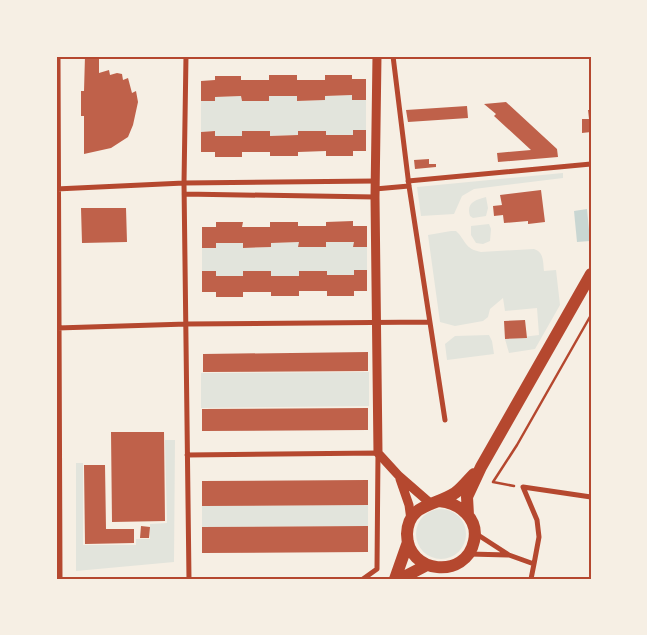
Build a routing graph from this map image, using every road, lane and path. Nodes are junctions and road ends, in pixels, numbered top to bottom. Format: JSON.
{"nodes":[{"id":1,"x":58,"y":56,"type":"edge"},
{"id":2,"x":186,"y":56,"type":"edge"},
{"id":3,"x":377,"y":56,"type":"edge"},
{"id":4,"x":393,"y":56,"type":"edge"},
{"id":5,"x":591,"y":164,"type":"edge"},
{"id":6,"x":184,"y":183,"type":"junction"},
{"id":7,"x":409,"y":183,"type":"junction"},
{"id":8,"x":57,"y":189,"type":"edge"},
{"id":9,"x":375,"y":189,"type":"junction"},
{"id":10,"x":184,"y":194,"type":"junction"},
{"id":11,"x":591,"y":274,"type":"edge"},
{"id":12,"x":591,"y":316,"type":"edge"},
{"id":13,"x":430,"y":322,"type":"junction"},
{"id":14,"x":376,"y":323,"type":"junction"},
{"id":15,"x":186,"y":324,"type":"junction"},
{"id":16,"x":58,"y":328,"type":"edge"},
{"id":17,"x":58,"y":390,"type":"edge"},
{"id":18,"x":445,"y":420,"type":"dead end"},
{"id":19,"x":378,"y":452,"type":"junction"},
{"id":20,"x":187,"y":455,"type":"junction"},
{"id":21,"x":481,"y":466,"type":"junction"},
{"id":22,"x":399,"y":476,"type":"junction"},
{"id":23,"x":523,"y":487,"type":"junction"},
{"id":24,"x":591,"y":497,"type":"edge"},
{"id":25,"x":435,"y":502,"type":"junction"},
{"id":26,"x":468,"y":515,"type":"junction"},
{"id":27,"x":411,"y":520,"type":"junction"},
{"id":28,"x":474,"y":532,"type":"junction"},
{"id":29,"x":408,"y":542,"type":"junction"},
{"id":30,"x":469,"y":554,"type":"junction"},
{"id":31,"x":509,"y":555,"type":"junction"},
{"id":32,"x":534,"y":564,"type":"junction"},
{"id":33,"x":427,"y":565,"type":"junction"},
{"id":34,"x":60,"y":579,"type":"edge"},
{"id":35,"x":189,"y":579,"type":"edge"},
{"id":36,"x":363,"y":579,"type":"edge"},
{"id":37,"x":395,"y":579,"type":"edge"},
{"id":38,"x":400,"y":579,"type":"edge"},
{"id":39,"x":531,"y":579,"type":"edge"}],
"edges":[{"from":1,"to":8,"type":"street"},
{"from":2,"to":6,"type":"street"},
{"from":3,"to":9,"type":"street"},
{"from":4,"to":7,"type":"street"},
{"from":5,"to":7,"type":"street"},
{"from":6,"to":8,"type":"street"},
{"from":6,"to":9,"type":"street"},
{"from":6,"to":10,"type":"street"},
{"from":7,"to":9,"type":"street"},
{"from":7,"to":13,"type":"street"},
{"from":8,"to":16,"type":"street"},
{"from":9,"to":10,"type":"street"},
{"from":9,"to":14,"type":"street"},
{"from":10,"to":15,"type":"street"},
{"from":11,"to":21,"type":"main road"},
{"from":12,"to":23,"type":"path"},
{"from":13,"to":14,"type":"street"},
{"from":13,"to":18,"type":"street"},
{"from":14,"to":15,"type":"street"},
{"from":14,"to":19,"type":"street"},
{"from":15,"to":16,"type":"street"},
{"from":15,"to":20,"type":"street"},
{"from":16,"to":17,"type":"street"},
{"from":17,"to":34,"type":"street"},
{"from":19,"to":20,"type":"street"},
{"from":19,"to":22,"type":"street"},
{"from":19,"to":36,"type":"street"},
{"from":20,"to":35,"type":"street"},
{"from":21,"to":25,"type":"main road"},
{"from":21,"to":26,"type":"main road"},
{"from":22,"to":25,"type":"street"},
{"from":22,"to":27,"type":"street"},
{"from":23,"to":24,"type":"street"},
{"from":23,"to":32,"type":"street"},
{"from":25,"to":26,"type":"main road"},
{"from":25,"to":27,"type":"main road"},
{"from":26,"to":28,"type":"main road"},
{"from":27,"to":29,"type":"main road"},
{"from":28,"to":30,"type":"main road"},
{"from":28,"to":31,"type":"street"},
{"from":29,"to":33,"type":"main road"},
{"from":29,"to":37,"type":"main road"},
{"from":30,"to":31,"type":"street"},
{"from":30,"to":33,"type":"main road"},
{"from":31,"to":32,"type":"street"},
{"from":32,"to":39,"type":"street"},
{"from":33,"to":38,"type":"main road"}]}
